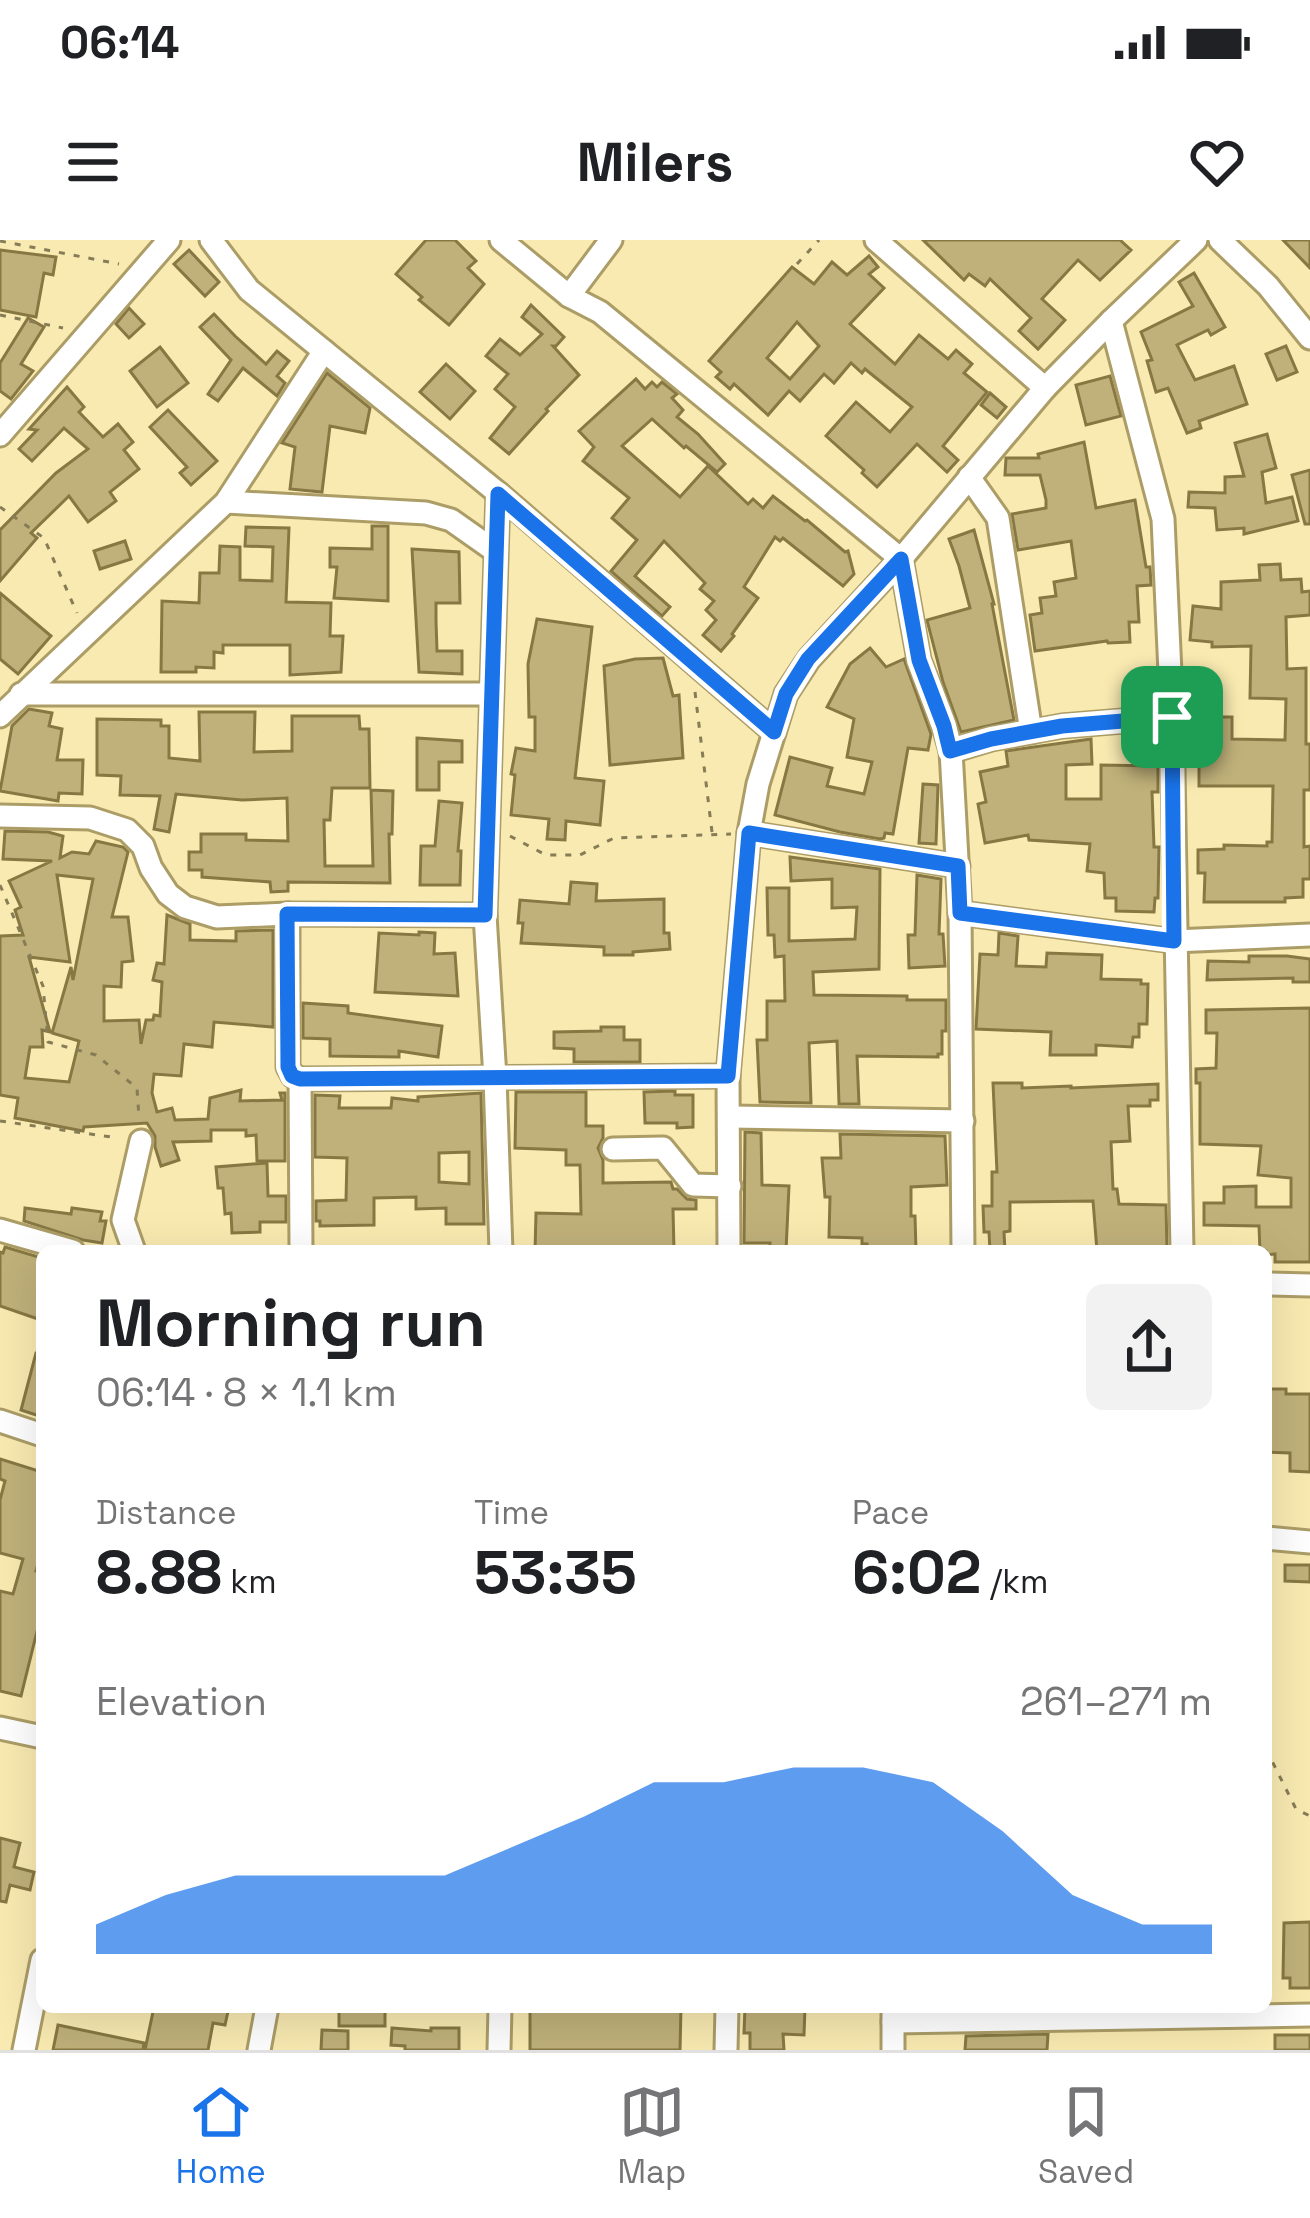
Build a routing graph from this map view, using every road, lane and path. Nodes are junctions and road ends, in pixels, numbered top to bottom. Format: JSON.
{"nodes":[{"id":1,"x":169,"y":240,"type":"edge"},
{"id":2,"x":211,"y":240,"type":"edge"},
{"id":3,"x":501,"y":240,"type":"edge"},
{"id":4,"x":611,"y":240,"type":"edge"},
{"id":5,"x":820,"y":240,"type":"edge"},
{"id":6,"x":876,"y":240,"type":"edge"},
{"id":7,"x":1196,"y":240,"type":"edge"},
{"id":8,"x":1220,"y":240,"type":"edge"},
{"id":9,"x":0,"y":241,"type":"edge"},
{"id":10,"x":797,"y":264,"type":"dead end"},
{"id":11,"x":144,"y":269,"type":"junction"},
{"id":12,"x":569,"y":296,"type":"junction"},
{"id":13,"x":0,"y":315,"type":"edge"},
{"id":14,"x":1111,"y":321,"type":"junction"},
{"id":15,"x":88,"y":334,"type":"junction"},
{"id":16,"x":1310,"y":338,"type":"edge"},
{"id":17,"x":324,"y":351,"type":"junction"},
{"id":18,"x":1046,"y":388,"type":"junction"},
{"id":19,"x":0,"y":435,"type":"edge"},
{"id":20,"x":969,"y":478,"type":"junction"},
{"id":21,"x":498,"y":494,"type":"junction"},
{"id":22,"x":226,"y":502,"type":"junction"},
{"id":23,"x":0,"y":507,"type":"edge"},
{"id":24,"x":495,"y":551,"type":"junction"},
{"id":25,"x":901,"y":559,"type":"junction"},
{"id":26,"x":86,"y":633,"type":"junction"},
{"id":27,"x":691,"y":661,"type":"junction"},
{"id":28,"x":22,"y":694,"type":"junction"},
{"id":29,"x":490,"y":694,"type":"junction"},
{"id":30,"x":0,"y":716,"type":"edge"},
{"id":31,"x":1172,"y":717,"type":"junction"},
{"id":32,"x":774,"y":732,"type":"junction"},
{"id":33,"x":1031,"y":732,"type":"junction"},
{"id":34,"x":950,"y":751,"type":"junction"},
{"id":35,"x":0,"y":816,"type":"edge"},
{"id":36,"x":487,"y":824,"type":"junction"},
{"id":37,"x":749,"y":833,"type":"junction"},
{"id":38,"x":712,"y":834,"type":"junction"},
{"id":39,"x":958,"y":866,"type":"junction"},
{"id":40,"x":0,"y":885,"type":"edge"},
{"id":41,"x":960,"y":913,"type":"junction"},
{"id":42,"x":287,"y":914,"type":"junction"},
{"id":43,"x":485,"y":915,"type":"junction"},
{"id":44,"x":1310,"y":935,"type":"edge"},
{"id":45,"x":1174,"y":941,"type":"junction"},
{"id":46,"x":728,"y":1076,"type":"junction"},
{"id":47,"x":495,"y":1078,"type":"junction"},
{"id":48,"x":300,"y":1079,"type":"junction"},
{"id":49,"x":730,"y":1117,"type":"junction"},
{"id":50,"x":0,"y":1121,"type":"edge"},
{"id":51,"x":963,"y":1121,"type":"junction"},
{"id":52,"x":140,"y":1141,"type":"junction"},
{"id":53,"x":614,"y":1149,"type":"dead end"},
{"id":54,"x":730,"y":1186,"type":"junction"},
{"id":55,"x":0,"y":1230,"type":"edge"},
{"id":56,"x":52,"y":1245,"type":"edge"},
{"id":57,"x":132,"y":1245,"type":"edge"},
{"id":58,"x":301,"y":1245,"type":"edge"},
{"id":59,"x":500,"y":1245,"type":"edge"},
{"id":60,"x":730,"y":1245,"type":"edge"},
{"id":61,"x":963,"y":1245,"type":"edge"},
{"id":62,"x":1182,"y":1245,"type":"edge"},
{"id":63,"x":1272,"y":1284,"type":"edge"},
{"id":64,"x":1310,"y":1285,"type":"edge"},
{"id":65,"x":0,"y":1421,"type":"edge"},
{"id":66,"x":36,"y":1433,"type":"edge"},
{"id":67,"x":1272,"y":1538,"type":"edge"},
{"id":68,"x":1310,"y":1542,"type":"edge"},
{"id":69,"x":0,"y":1728,"type":"edge"},
{"id":70,"x":36,"y":1736,"type":"edge"},
{"id":71,"x":1272,"y":1761,"type":"edge"},
{"id":72,"x":1310,"y":1816,"type":"edge"},
{"id":73,"x":36,"y":1990,"type":"edge"},
{"id":74,"x":266,"y":2013,"type":"edge"},
{"id":75,"x":500,"y":2013,"type":"edge"},
{"id":76,"x":727,"y":2013,"type":"edge"},
{"id":77,"x":1138,"y":2013,"type":"edge"},
{"id":78,"x":893,"y":2014,"type":"edge"},
{"id":79,"x":1310,"y":2015,"type":"edge"},
{"id":80,"x":24,"y":2050,"type":"edge"},
{"id":81,"x":259,"y":2050,"type":"edge"},
{"id":82,"x":499,"y":2050,"type":"edge"},
{"id":83,"x":726,"y":2050,"type":"edge"},
{"id":84,"x":893,"y":2050,"type":"edge"}],
"edges":[{"from":1,"to":11,"type":"street"},
{"from":2,"to":17,"type":"street"},
{"from":3,"to":12,"type":"street"},
{"from":4,"to":12,"type":"street"},
{"from":5,"to":10,"type":"path"},
{"from":6,"to":18,"type":"street"},
{"from":7,"to":14,"type":"street"},
{"from":8,"to":16,"type":"street"},
{"from":9,"to":11,"type":"path"},
{"from":11,"to":15,"type":"street"},
{"from":12,"to":25,"type":"street"},
{"from":13,"to":15,"type":"path"},
{"from":14,"to":18,"type":"street"},
{"from":14,"to":31,"type":"street"},
{"from":15,"to":19,"type":"street"},
{"from":17,"to":21,"type":"street"},
{"from":17,"to":22,"type":"street"},
{"from":18,"to":20,"type":"street"},
{"from":20,"to":25,"type":"street"},
{"from":20,"to":33,"type":"street"},
{"from":21,"to":24,"type":"street"},
{"from":21,"to":27,"type":"street"},
{"from":22,"to":24,"type":"street"},
{"from":22,"to":26,"type":"street"},
{"from":23,"to":26,"type":"path"},
{"from":24,"to":29,"type":"street"},
{"from":25,"to":32,"type":"street"},
{"from":25,"to":34,"type":"street"},
{"from":26,"to":28,"type":"street"},
{"from":27,"to":32,"type":"street"},
{"from":27,"to":38,"type":"path"},
{"from":28,"to":29,"type":"street"},
{"from":28,"to":30,"type":"street"},
{"from":29,"to":36,"type":"street"},
{"from":31,"to":33,"type":"street"},
{"from":31,"to":45,"type":"street"},
{"from":32,"to":37,"type":"street"},
{"from":33,"to":34,"type":"street"},
{"from":34,"to":39,"type":"street"},
{"from":35,"to":42,"type":"street"},
{"from":36,"to":38,"type":"path"},
{"from":36,"to":43,"type":"street"},
{"from":37,"to":38,"type":"path"},
{"from":37,"to":39,"type":"street"},
{"from":37,"to":46,"type":"street"},
{"from":39,"to":41,"type":"street"},
{"from":40,"to":52,"type":"path"},
{"from":41,"to":45,"type":"street"},
{"from":41,"to":51,"type":"street"},
{"from":42,"to":43,"type":"street"},
{"from":42,"to":48,"type":"street"},
{"from":43,"to":47,"type":"street"},
{"from":44,"to":45,"type":"street"},
{"from":45,"to":62,"type":"street"},
{"from":46,"to":47,"type":"street"},
{"from":46,"to":49,"type":"street"},
{"from":47,"to":48,"type":"street"},
{"from":47,"to":59,"type":"street"},
{"from":48,"to":58,"type":"street"},
{"from":49,"to":51,"type":"street"},
{"from":49,"to":54,"type":"street"},
{"from":50,"to":52,"type":"path"},
{"from":51,"to":61,"type":"street"},
{"from":52,"to":57,"type":"street"},
{"from":53,"to":54,"type":"street"},
{"from":54,"to":60,"type":"street"},
{"from":55,"to":56,"type":"street"},
{"from":63,"to":64,"type":"street"},
{"from":65,"to":66,"type":"street"},
{"from":67,"to":68,"type":"street"},
{"from":69,"to":70,"type":"street"},
{"from":71,"to":72,"type":"path"},
{"from":73,"to":80,"type":"street"},
{"from":74,"to":81,"type":"street"},
{"from":75,"to":82,"type":"street"},
{"from":76,"to":83,"type":"street"},
{"from":77,"to":78,"type":"street"},
{"from":77,"to":79,"type":"street"},
{"from":78,"to":84,"type":"street"}]}
